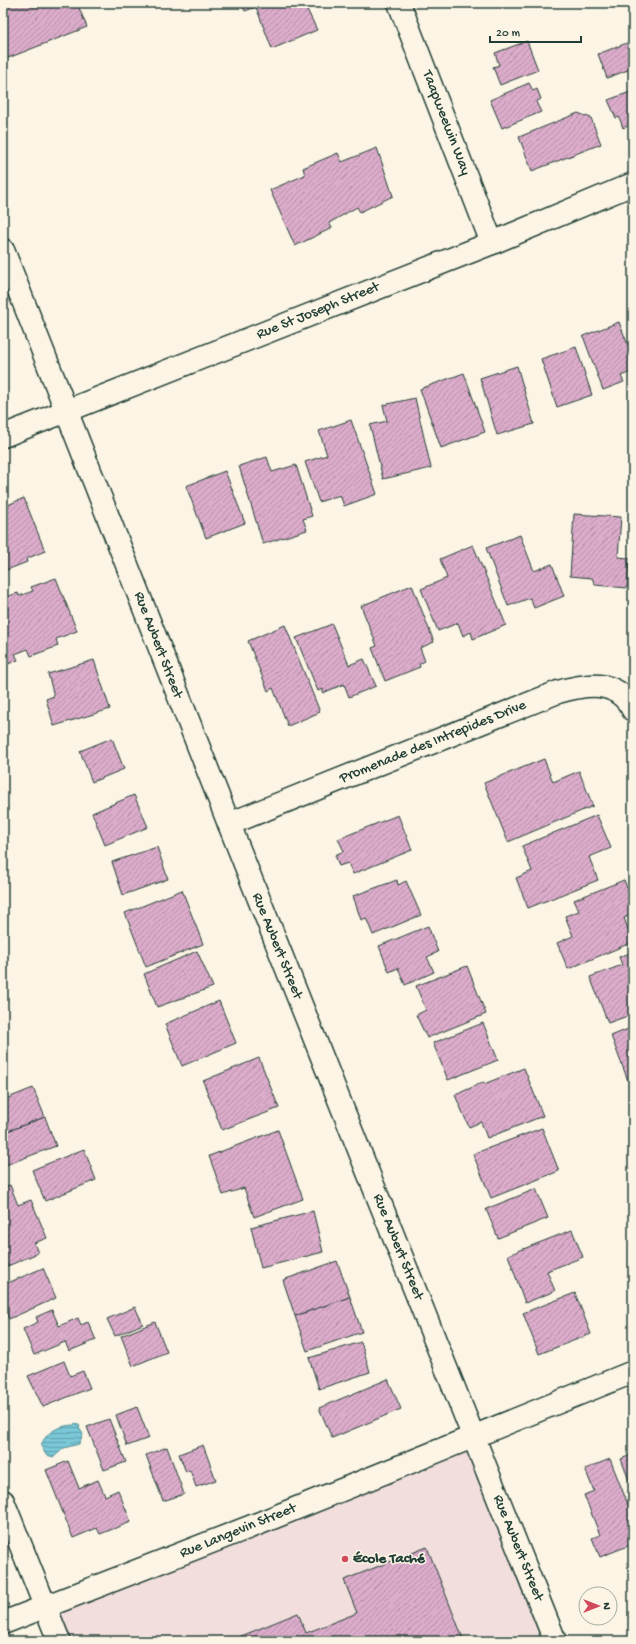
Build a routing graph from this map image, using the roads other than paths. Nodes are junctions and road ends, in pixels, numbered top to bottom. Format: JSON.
{"nodes":[{"id":1,"x":399,"y":3,"type":"edge"},
{"id":2,"x":633,"y":184,"type":"edge"},
{"id":3,"x":492,"y":243,"type":"junction"},
{"id":4,"x":3,"y":250,"type":"edge"},
{"id":5,"x":67,"y":411,"type":"junction"},
{"id":6,"x":3,"y":436,"type":"edge"},
{"id":7,"x":633,"y":710,"type":"edge"},
{"id":8,"x":229,"y":824,"type":"junction"},
{"id":9,"x":633,"y":1372,"type":"edge"},
{"id":10,"x":473,"y":1436,"type":"junction"},
{"id":11,"x":3,"y":1501,"type":"edge"},
{"id":12,"x":45,"y":1607,"type":"junction"},
{"id":13,"x":3,"y":1623,"type":"edge"},
{"id":14,"x":59,"y":1641,"type":"edge"},
{"id":15,"x":555,"y":1641,"type":"edge"}],
"edges":[{"from":1,"to":3,"type":"street","name":"Taapweewin Way"},
{"from":2,"to":3,"type":"street","name":"Rue St Joseph Street"},
{"from":3,"to":5,"type":"street","name":"Rue St Joseph Street"},
{"from":4,"to":5,"type":"street","name":"Rue Aubert Street"},
{"from":5,"to":6,"type":"street","name":"Rue St Joseph Street"},
{"from":5,"to":8,"type":"street","name":"Rue Aubert Street"},
{"from":7,"to":8,"type":"street","name":"Promenade des Intrepides Drive"},
{"from":8,"to":10,"type":"street","name":"Rue Aubert Street"},
{"from":9,"to":10,"type":"street"},
{"from":10,"to":12,"type":"street","name":"Rue Langevin Street"},
{"from":10,"to":15,"type":"street","name":"Rue Aubert Street"},
{"from":11,"to":12,"type":"street"},
{"from":12,"to":13,"type":"street","name":"Rue Langevin Street"},
{"from":12,"to":14,"type":"street"}]}
